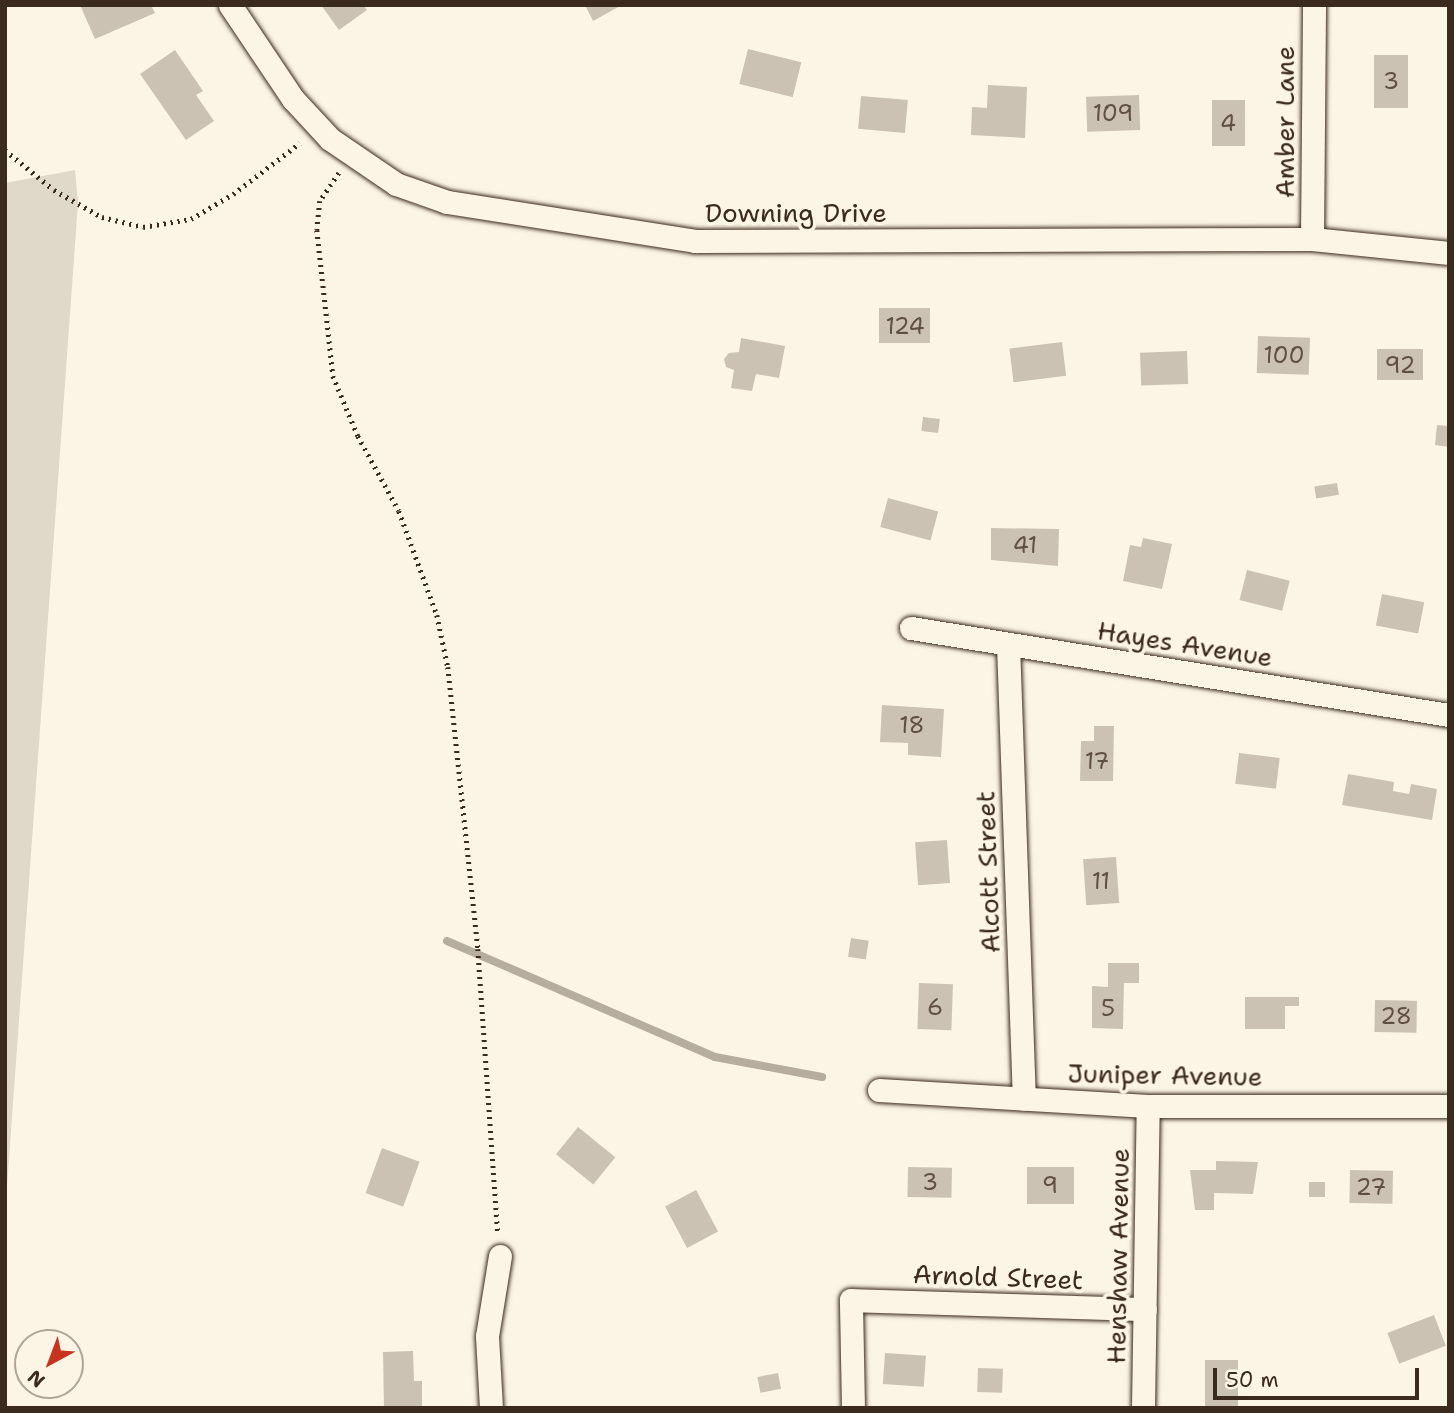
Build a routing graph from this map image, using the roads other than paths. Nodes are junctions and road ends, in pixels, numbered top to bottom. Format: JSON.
{"nodes":[{"id":1,"x":230,"y":5,"type":"edge"},
{"id":2,"x":1314,"y":5,"type":"edge"},
{"id":3,"x":1312,"y":239,"type":"junction"},
{"id":4,"x":1449,"y":253,"type":"edge"},
{"id":5,"x":911,"y":628,"type":"dead end"},
{"id":6,"x":1008,"y":644,"type":"junction"},
{"id":7,"x":1449,"y":715,"type":"edge"},
{"id":8,"x":879,"y":1090,"type":"dead end"},
{"id":9,"x":1024,"y":1099,"type":"junction"},
{"id":10,"x":1148,"y":1106,"type":"junction"},
{"id":11,"x":1449,"y":1106,"type":"edge"},
{"id":12,"x":500,"y":1256,"type":"road end"},
{"id":13,"x":1145,"y":1309,"type":"junction"},
{"id":14,"x":491,"y":1408,"type":"edge"},
{"id":15,"x":853,"y":1408,"type":"edge"},
{"id":16,"x":1143,"y":1408,"type":"edge"}],
"edges":[{"from":1,"to":3,"type":"street","name":"Downing Drive"},
{"from":2,"to":3,"type":"street","name":"Amber Lane"},
{"from":3,"to":4,"type":"street","name":"Downing Drive"},
{"from":5,"to":6,"type":"street","name":"Hayes Avenue"},
{"from":6,"to":7,"type":"street","name":"Hayes Avenue"},
{"from":6,"to":9,"type":"street","name":"Alcott Street"},
{"from":8,"to":9,"type":"street","name":"Juniper Avenue"},
{"from":9,"to":10,"type":"street","name":"Juniper Avenue"},
{"from":10,"to":11,"type":"street","name":"Juniper Avenue"},
{"from":10,"to":13,"type":"street","name":"Henshaw Avenue"},
{"from":12,"to":14,"type":"street"},
{"from":13,"to":15,"type":"street","name":"Arnold Street"},
{"from":13,"to":16,"type":"street","name":"Henshaw Avenue"}]}
